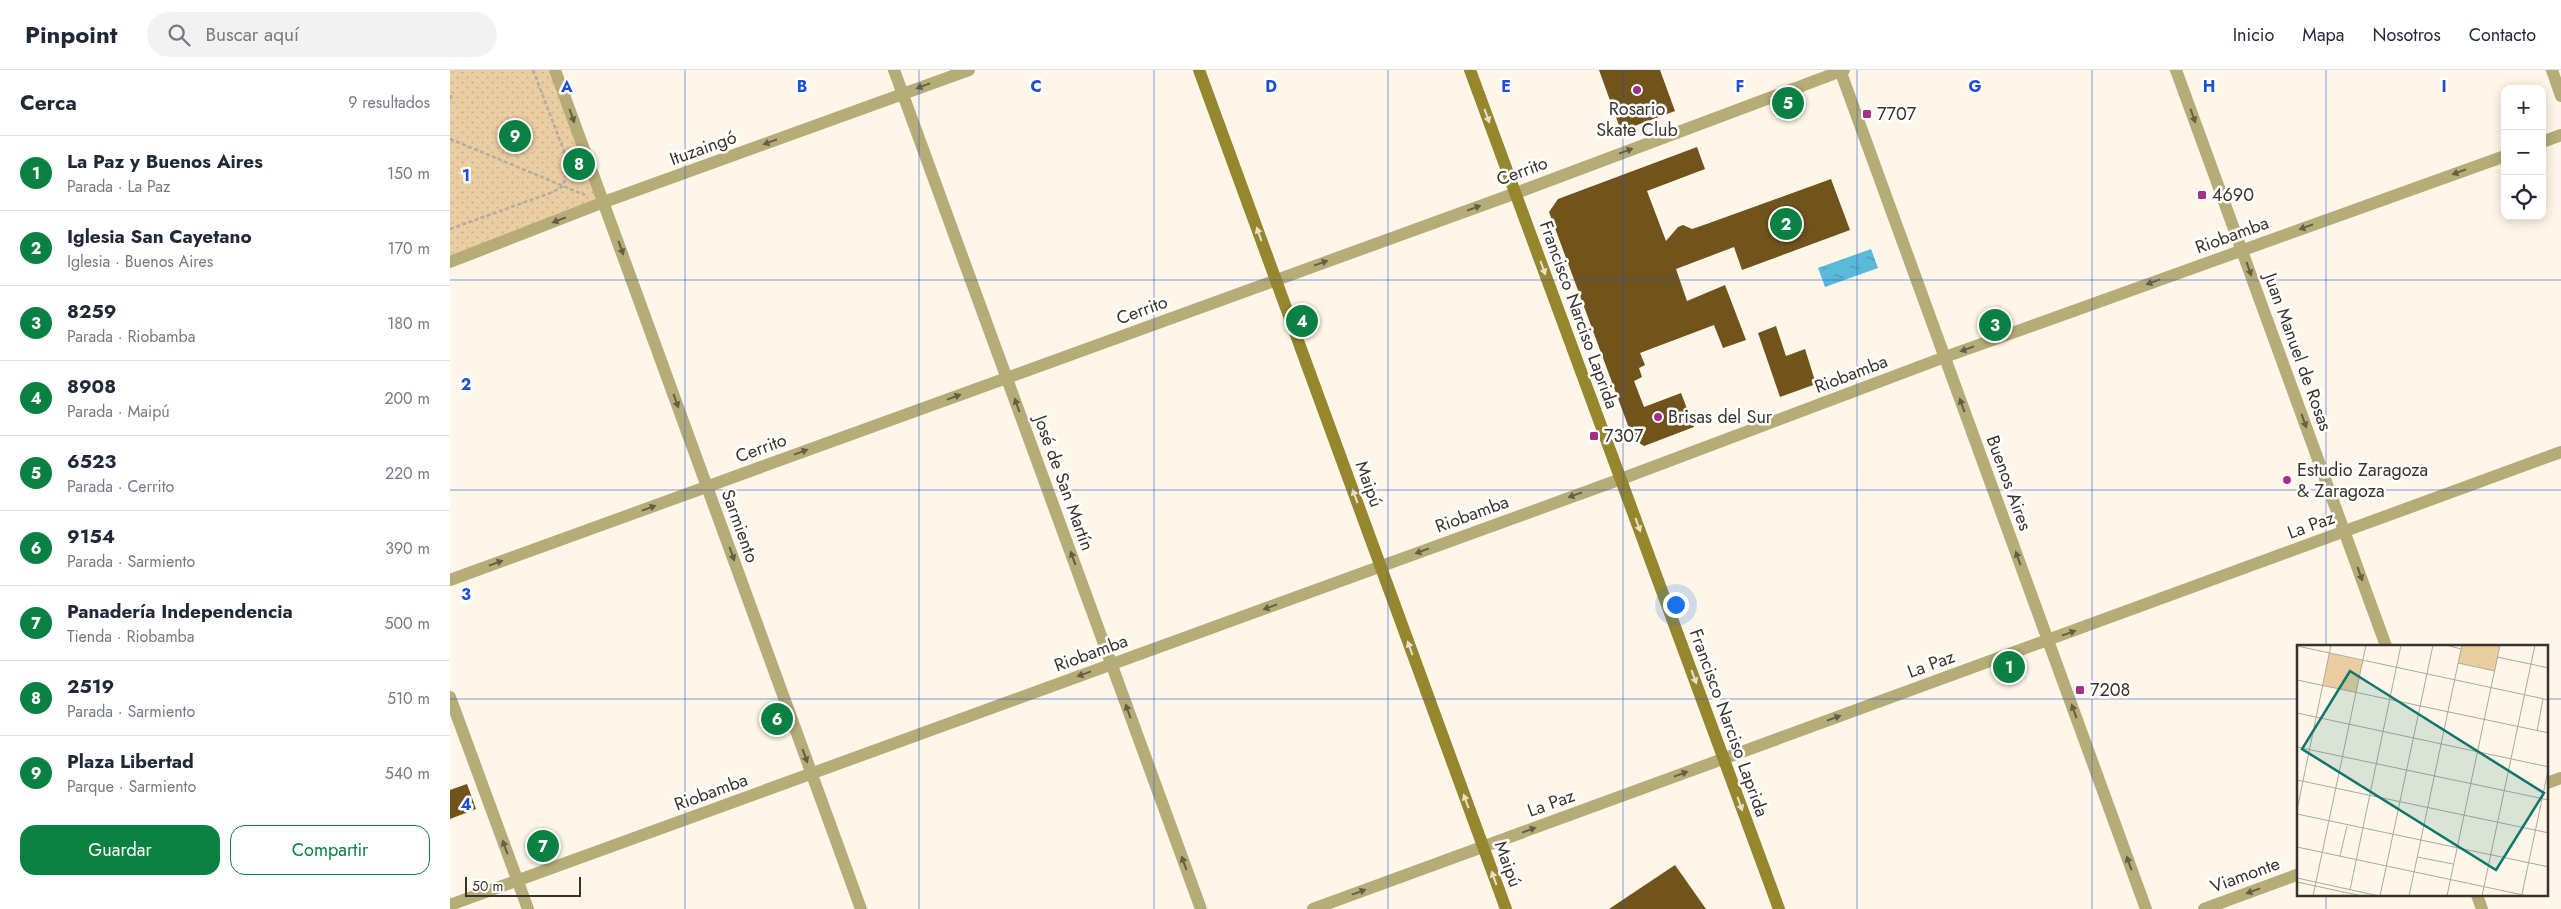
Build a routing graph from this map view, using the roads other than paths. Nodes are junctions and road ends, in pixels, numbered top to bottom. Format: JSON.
{"nodes":[{"id":1,"x":555,"y":70,"type":"edge"},
{"id":2,"x":894,"y":70,"type":"edge"},
{"id":3,"x":969,"y":70,"type":"edge"},
{"id":4,"x":1199,"y":70,"type":"edge"},
{"id":5,"x":1470,"y":70,"type":"edge"},
{"id":6,"x":1841,"y":70,"type":"edge"},
{"id":7,"x":2176,"y":70,"type":"edge"},
{"id":8,"x":2552,"y":70,"type":"edge"},
{"id":9,"x":903,"y":94,"type":"junction"},
{"id":10,"x":2561,"y":96,"type":"edge"},
{"id":11,"x":2561,"y":136,"type":"edge"},
{"id":12,"x":2546,"y":141,"type":"edge"},
{"id":13,"x":2501,"y":157,"type":"edge"},
{"id":14,"x":1516,"y":193,"type":"junction"},
{"id":15,"x":604,"y":202,"type":"junction"},
{"id":16,"x":2242,"y":249,"type":"junction"},
{"id":17,"x":450,"y":262,"type":"edge"},
{"id":18,"x":1276,"y":280,"type":"junction"},
{"id":19,"x":1945,"y":357,"type":"junction"},
{"id":20,"x":1007,"y":378,"type":"junction"},
{"id":21,"x":2561,"y":452,"type":"edge"},
{"id":22,"x":1621,"y":479,"type":"junction"},
{"id":23,"x":707,"y":486,"type":"junction"},
{"id":24,"x":2344,"y":532,"type":"junction"},
{"id":25,"x":1380,"y":566,"type":"junction"},
{"id":26,"x":450,"y":580,"type":"edge"},
{"id":27,"x":2048,"y":640,"type":"junction"},
{"id":28,"x":2386,"y":645,"type":"edge"},
{"id":29,"x":1111,"y":664,"type":"junction"},
{"id":30,"x":450,"y":697,"type":"edge"},
{"id":31,"x":1724,"y":759,"type":"junction"},
{"id":32,"x":812,"y":774,"type":"junction"},
{"id":33,"x":2561,"y":778,"type":"edge"},
{"id":34,"x":2548,"y":783,"type":"edge"},
{"id":35,"x":1483,"y":847,"type":"junction"},
{"id":36,"x":2297,"y":874,"type":"edge"},
{"id":37,"x":518,"y":881,"type":"junction"},
{"id":38,"x":2477,"y":896,"type":"edge"},
{"id":39,"x":450,"y":905,"type":"edge"},
{"id":40,"x":528,"y":909,"type":"edge"},
{"id":41,"x":861,"y":909,"type":"edge"},
{"id":42,"x":1201,"y":909,"type":"edge"},
{"id":43,"x":1313,"y":909,"type":"edge"},
{"id":44,"x":1506,"y":909,"type":"edge"},
{"id":45,"x":1779,"y":909,"type":"edge"},
{"id":46,"x":2146,"y":909,"type":"edge"},
{"id":47,"x":2204,"y":909,"type":"edge"},
{"id":48,"x":2482,"y":909,"type":"edge"}],
"edges":[{"from":1,"to":15,"type":"street","name":"Sarmiento","one_way":true},
{"from":2,"to":9,"type":"street","name":"José de San Martín"},
{"from":3,"to":9,"type":"street","name":"Ituzaingó","one_way":true},
{"from":18,"to":4,"type":"main road","name":"Maipú","one_way":true},
{"from":5,"to":14,"type":"main road","name":"Francisco Narciso Laprida","one_way":true},
{"from":14,"to":6,"type":"street","name":"Cerrito","one_way":true},
{"from":6,"to":19,"type":"street","name":"Buenos Aires"},
{"from":7,"to":16,"type":"street","name":"Juan Manuel de Rosas","one_way":true},
{"from":8,"to":10,"type":"street"},
{"from":9,"to":15,"type":"street","name":"Ituzaingó","one_way":true},
{"from":9,"to":20,"type":"street","name":"José de San Martín"},
{"from":11,"to":12,"type":"street"},
{"from":13,"to":16,"type":"street","name":"Riobamba","one_way":true},
{"from":18,"to":14,"type":"street","name":"Cerrito","one_way":true},
{"from":14,"to":22,"type":"main road","name":"Francisco Narciso Laprida","one_way":true},
{"from":15,"to":17,"type":"street","name":"Ituzaingó","one_way":true},
{"from":15,"to":23,"type":"street","name":"Sarmiento","one_way":true},
{"from":16,"to":19,"type":"street","name":"Riobamba","one_way":true},
{"from":16,"to":24,"type":"street","name":"Juan Manuel de Rosas","one_way":true},
{"from":18,"to":20,"type":"street","name":"Cerrito"},
{"from":25,"to":18,"type":"main road","name":"Maipú","one_way":true},
{"from":19,"to":22,"type":"street","name":"Riobamba"},
{"from":27,"to":19,"type":"street","name":"Buenos Aires","one_way":true},
{"from":23,"to":20,"type":"street","name":"Cerrito","one_way":true},
{"from":29,"to":20,"type":"street","name":"José de San Martín","one_way":true},
{"from":21,"to":24,"type":"street","name":"La Paz"},
{"from":22,"to":25,"type":"street","name":"Riobamba","one_way":true},
{"from":22,"to":31,"type":"main road","name":"Francisco Narciso Laprida","one_way":true},
{"from":26,"to":23,"type":"street","name":"Cerrito","one_way":true},
{"from":23,"to":32,"type":"street","name":"Sarmiento","one_way":true},
{"from":27,"to":24,"type":"street","name":"La Paz","one_way":true},
{"from":24,"to":28,"type":"street","name":"Juan Manuel de Rosas","one_way":true},
{"from":25,"to":29,"type":"street","name":"Riobamba","one_way":true},
{"from":35,"to":25,"type":"main road","name":"Maipú","one_way":true},
{"from":31,"to":27,"type":"street","name":"La Paz","one_way":true},
{"from":46,"to":27,"type":"street","name":"Buenos Aires","one_way":true},
{"from":29,"to":32,"type":"street","name":"Riobamba","one_way":true},
{"from":42,"to":29,"type":"street","name":"José de San Martín","one_way":true},
{"from":37,"to":30,"type":"street","one_way":true},
{"from":35,"to":31,"type":"street","name":"La Paz","one_way":true},
{"from":31,"to":45,"type":"main road","name":"Francisco Narciso Laprida","one_way":true},
{"from":32,"to":37,"type":"street","name":"Riobamba"},
{"from":32,"to":41,"type":"street","name":"Sarmiento"},
{"from":33,"to":34,"type":"street"},
{"from":43,"to":35,"type":"street","name":"La Paz","one_way":true},
{"from":44,"to":35,"type":"main road","name":"Maipú","one_way":true},
{"from":36,"to":47,"type":"street","name":"Viamonte","one_way":true},
{"from":37,"to":39,"type":"street","name":"Riobamba"},
{"from":37,"to":40,"type":"street"},
{"from":38,"to":48,"type":"street"}]}
